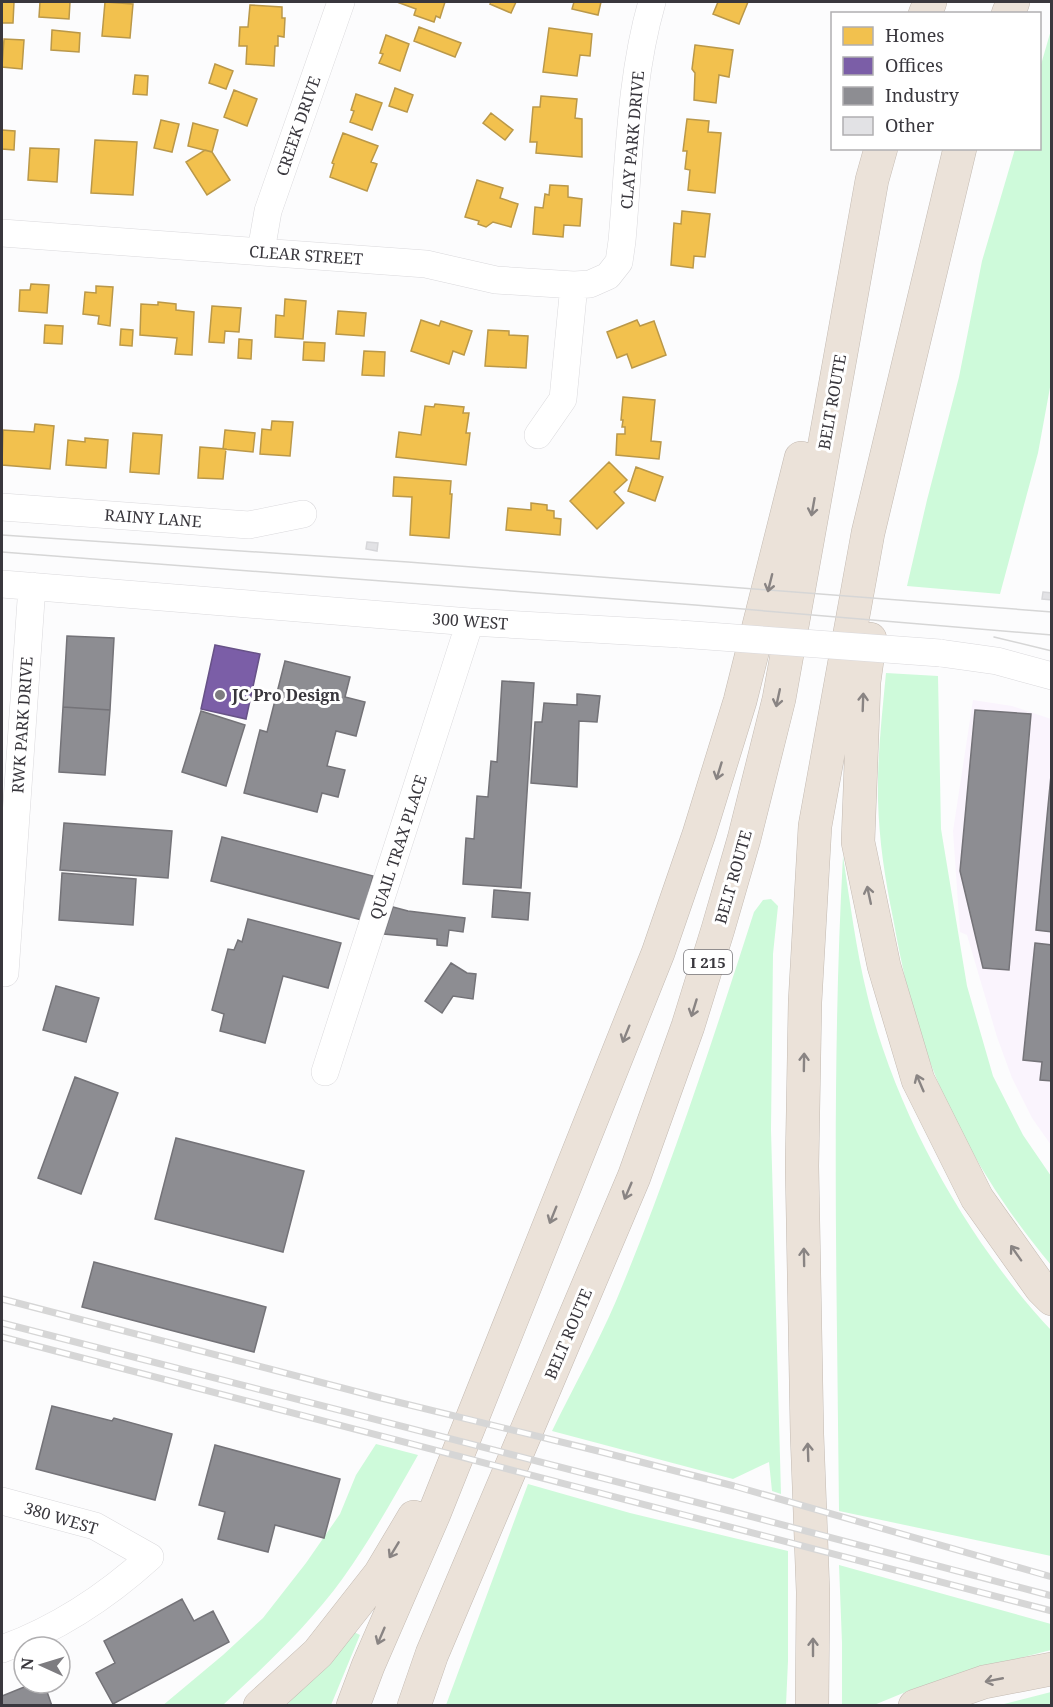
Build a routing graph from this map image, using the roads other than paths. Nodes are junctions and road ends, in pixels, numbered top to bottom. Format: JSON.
{"nodes":[{"id":1,"x":341,"y":2,"type":"edge"},
{"id":2,"x":652,"y":2,"type":"edge"},
{"id":3,"x":880,"y":150,"type":"edge"},
{"id":4,"x":960,"y":150,"type":"edge"},
{"id":5,"x":872,"y":180,"type":"junction"},
{"id":6,"x":2,"y":233,"type":"edge"},
{"id":7,"x":261,"y":251,"type":"junction"},
{"id":8,"x":608,"y":276,"type":"joint"},
{"id":9,"x":574,"y":285,"type":"junction"},
{"id":10,"x":908,"y":367,"type":"junction"},
{"id":11,"x":538,"y":435,"type":"dead end"},
{"id":12,"x":2,"y":507,"type":"edge"},
{"id":13,"x":303,"y":514,"type":"dead end"},
{"id":14,"x":2,"y":584,"type":"edge"},
{"id":15,"x":32,"y":586,"type":"junction"},
{"id":16,"x":470,"y":622,"type":"junction"},
{"id":17,"x":1052,"y":676,"type":"edge"},
{"id":18,"x":3,"y":973,"type":"edge"},
{"id":19,"x":325,"y":1072,"type":"dead end"},
{"id":20,"x":523,"y":1291,"type":"junction"},
{"id":21,"x":1052,"y":1299,"type":"edge"},
{"id":22,"x":2,"y":1501,"type":"edge"},
{"id":23,"x":2,"y":1649,"type":"edge"},
{"id":24,"x":1052,"y":1669,"type":"edge"},
{"id":25,"x":260,"y":1706,"type":"edge"},
{"id":26,"x":353,"y":1706,"type":"edge"},
{"id":27,"x":414,"y":1706,"type":"edge"},
{"id":28,"x":812,"y":1706,"type":"edge"},
{"id":29,"x":915,"y":1706,"type":"edge"}],
"edges":[{"from":1,"to":7,"type":"street","name":"CREEK DRIVE"},
{"from":2,"to":8,"type":"street","name":"CLAY PARK DRIVE"},
{"from":3,"to":5,"type":"highway","name":"BELT ROUTE","number":"I 215"},
{"from":4,"to":10,"type":"highway"},
{"from":5,"to":20,"type":"highway","one_way":true},
{"from":5,"to":27,"type":"highway","name":"BELT ROUTE","number":"I 215","one_way":true},
{"from":6,"to":7,"type":"street","name":"CLEAR STREET"},
{"from":7,"to":9,"type":"street","name":"CLEAR STREET"},
{"from":8,"to":9,"type":"street","name":"CLEAR STREET"},
{"from":9,"to":11,"type":"street"},
{"from":21,"to":10,"type":"highway","one_way":true},
{"from":28,"to":10,"type":"highway","one_way":true},
{"from":12,"to":13,"type":"street","name":"RAINY LANE"},
{"from":14,"to":15,"type":"street","name":"300 WEST"},
{"from":15,"to":16,"type":"street","name":"300 WEST"},
{"from":15,"to":18,"type":"street","name":"RWK PARK DRIVE"},
{"from":16,"to":17,"type":"street","name":"300 WEST","bridge":true},
{"from":16,"to":19,"type":"street","name":"QUAIL TRAX PLACE"},
{"from":20,"to":25,"type":"highway","one_way":true},
{"from":20,"to":26,"type":"highway","one_way":true},
{"from":22,"to":23,"type":"street","name":"380 WEST"},
{"from":24,"to":29,"type":"highway","one_way":true}]}
